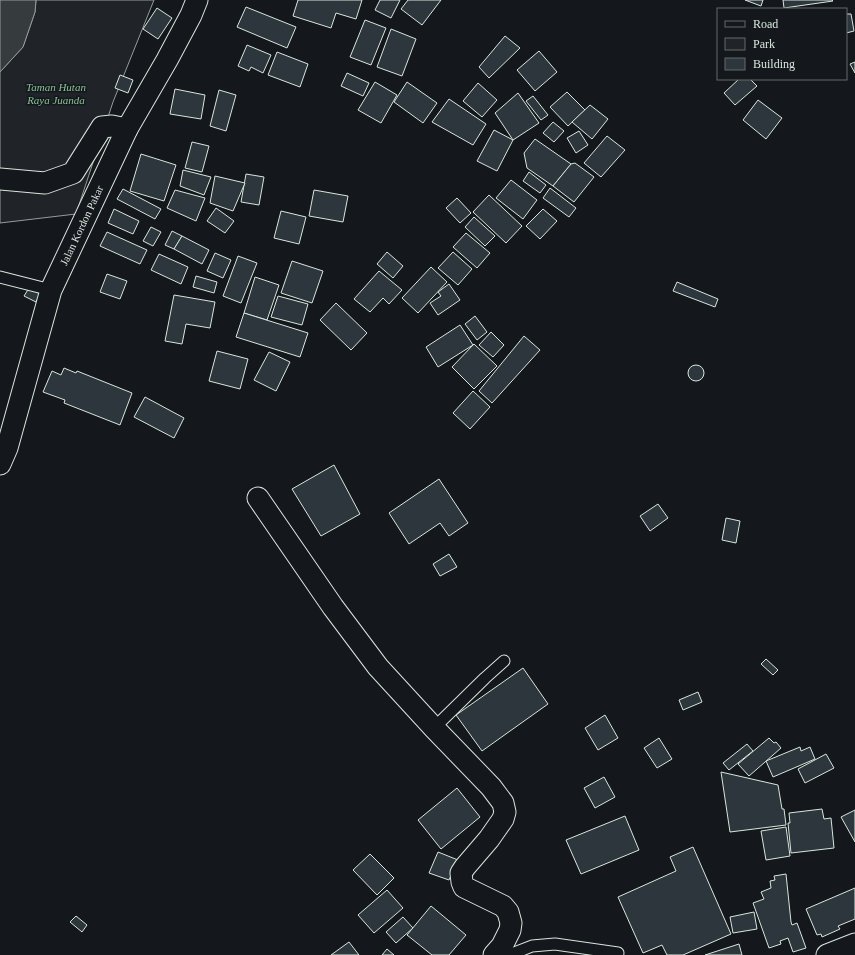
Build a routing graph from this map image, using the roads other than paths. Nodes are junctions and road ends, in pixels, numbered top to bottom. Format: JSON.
{"nodes":[{"id":1,"x":197,"y":0,"type":"edge"},
{"id":2,"x":127,"y":129,"type":"junction"},
{"id":3,"x":0,"y":179,"type":"edge"},
{"id":4,"x":0,"y":277,"type":"edge"},
{"id":5,"x":51,"y":290,"type":"junction"},
{"id":6,"x":0,"y":464,"type":"edge"},
{"id":7,"x":258,"y":498,"type":"dead end"},
{"id":8,"x":504,"y":661,"type":"dead end"},
{"id":9,"x":434,"y":728,"type":"junction"},
{"id":10,"x":855,"y":944,"type":"edge"},
{"id":11,"x":618,"y":953,"type":"dead end"},
{"id":12,"x":494,"y":955,"type":"edge"},
{"id":13,"x":509,"y":955,"type":"edge"},
{"id":14,"x":827,"y":955,"type":"edge"}],
"edges":[{"from":1,"to":2,"type":"street","name":"Jalan Kordon Pakar"},
{"from":2,"to":3,"type":"street"},
{"from":2,"to":5,"type":"street","name":"Jalan Kordon Pakar"},
{"from":4,"to":5,"type":"lane"},
{"from":5,"to":6,"type":"street","name":"Jalan Kordon Pakar"},
{"from":7,"to":9,"type":"street"},
{"from":8,"to":9,"type":"lane"},
{"from":9,"to":12,"type":"street"},
{"from":10,"to":14,"type":"street"},
{"from":11,"to":13,"type":"lane"}]}
